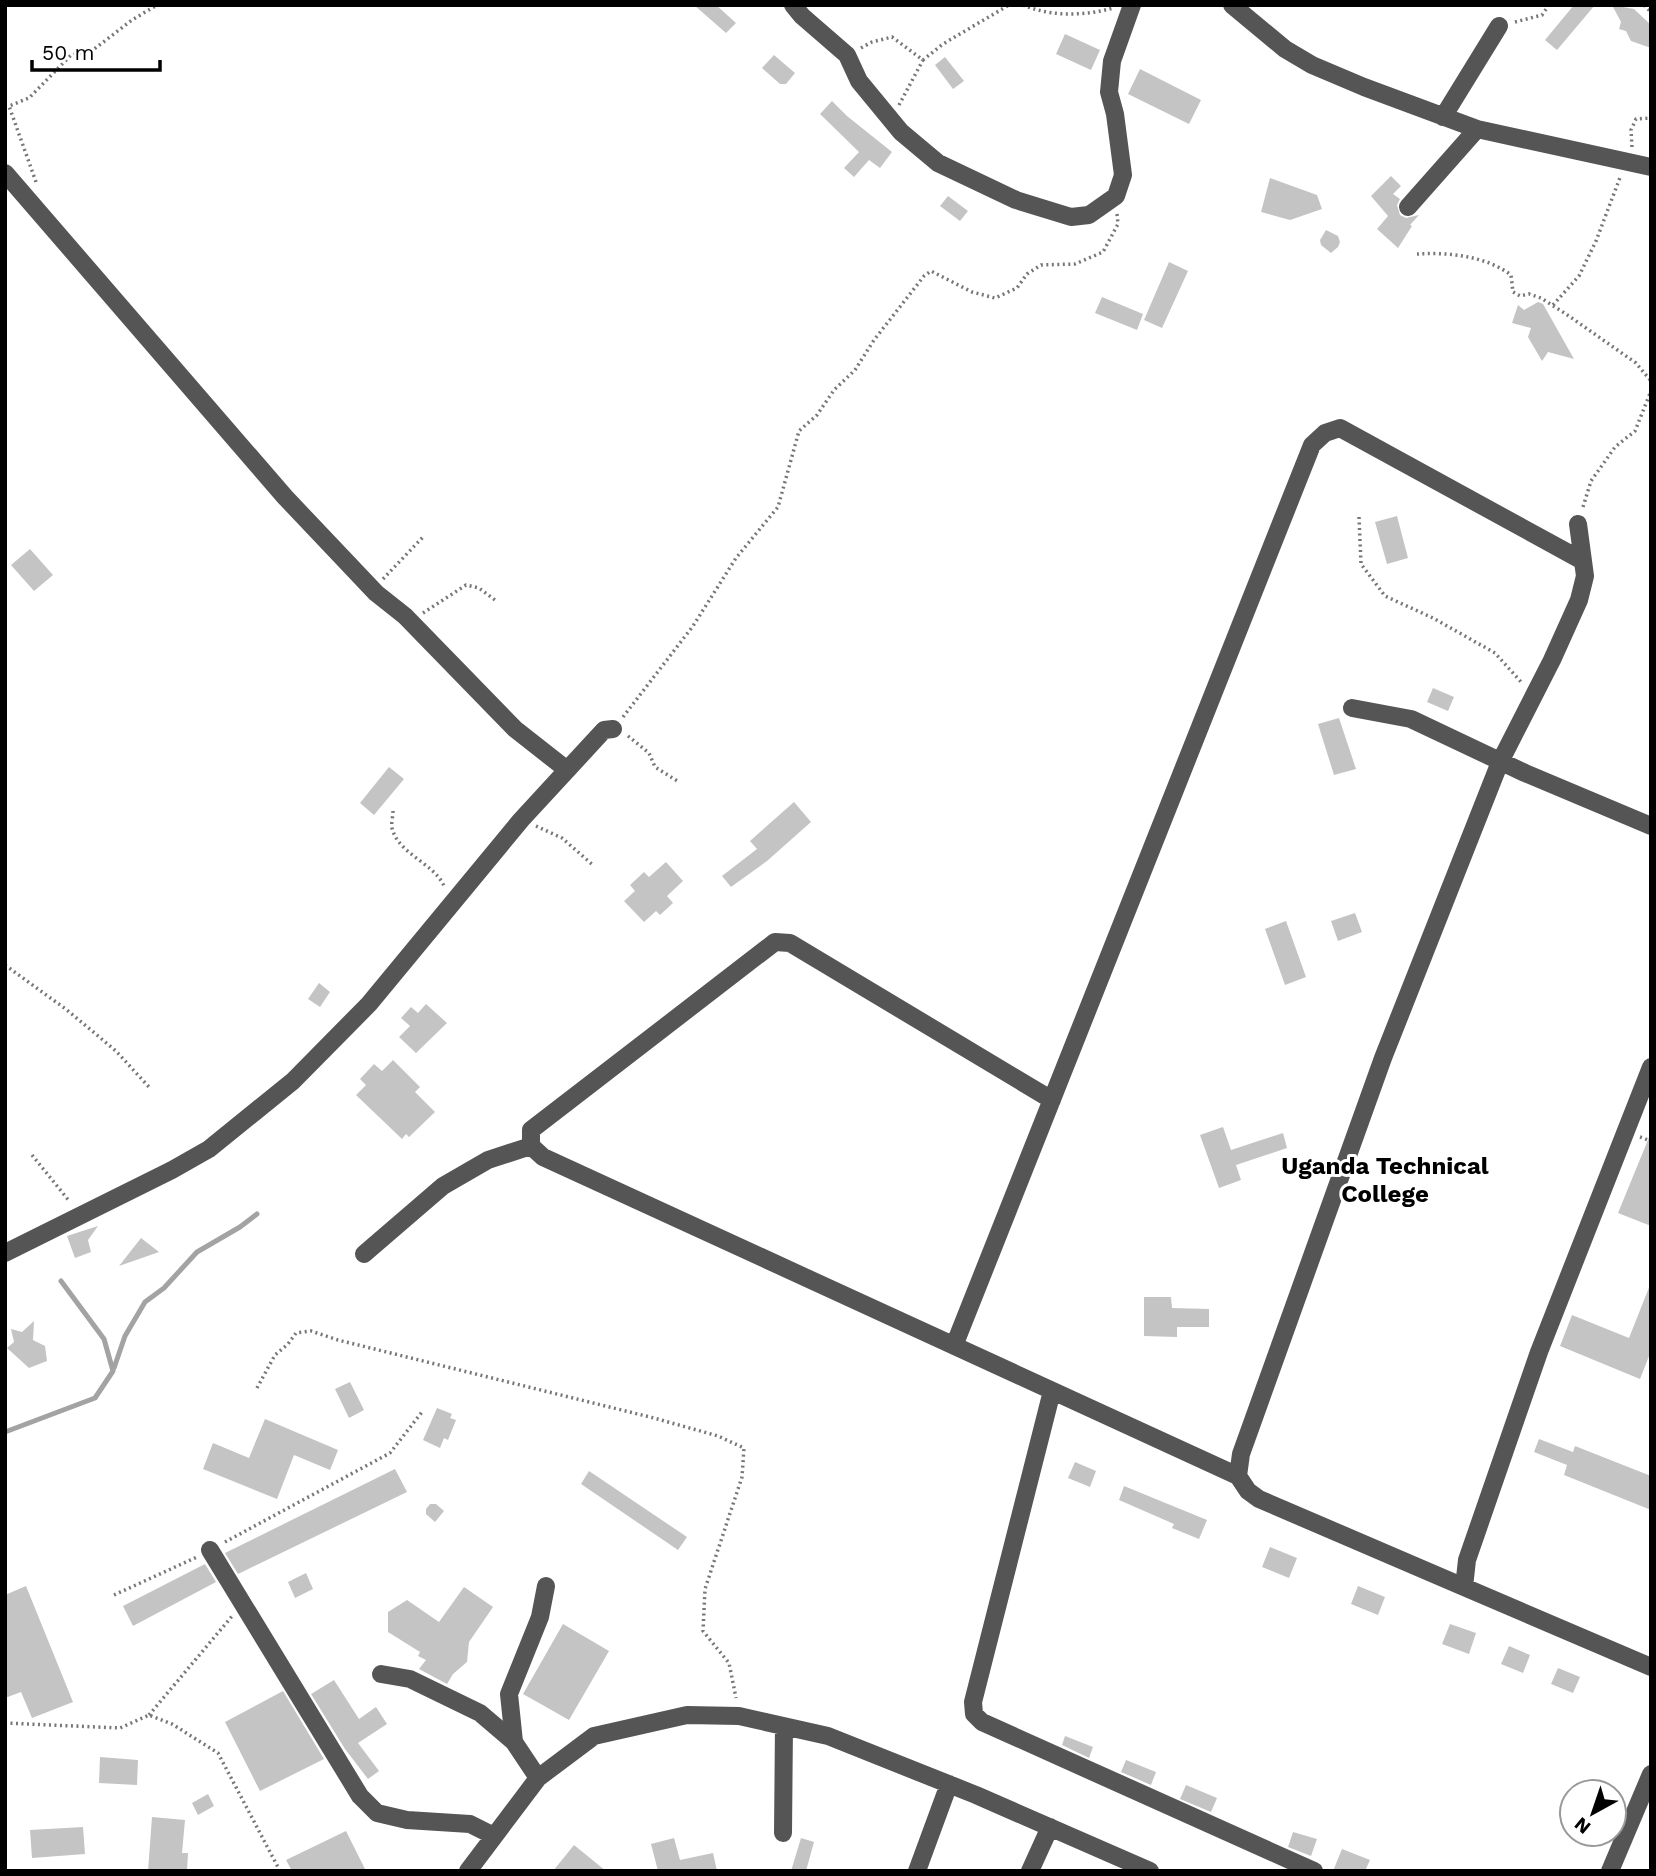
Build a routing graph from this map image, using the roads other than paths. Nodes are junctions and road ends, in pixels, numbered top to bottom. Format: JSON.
{"nodes":[{"id":1,"x":793,"y":5,"type":"edge"},
{"id":2,"x":1132,"y":5,"type":"edge"},
{"id":3,"x":1232,"y":5,"type":"edge"},
{"id":4,"x":1499,"y":26,"type":"road end"},
{"id":5,"x":1443,"y":117,"type":"junction"},
{"id":6,"x":1477,"y":129,"type":"junction"},
{"id":7,"x":1637,"y":164,"type":"edge"},
{"id":8,"x":5,"y":173,"type":"edge"},
{"id":9,"x":1408,"y":206,"type":"dead end"},
{"id":10,"x":1578,"y":524,"type":"road end"},
{"id":11,"x":1583,"y":561,"type":"junction"},
{"id":12,"x":1352,"y":708,"type":"dead end"},
{"id":13,"x":613,"y":729,"type":"road end"},
{"id":14,"x":1500,"y":762,"type":"junction"},
{"id":15,"x":566,"y":769,"type":"junction"},
{"id":16,"x":1651,"y":826,"type":"edge"},
{"id":17,"x":1651,"y":1067,"type":"edge"},
{"id":18,"x":1052,"y":1100,"type":"junction"},
{"id":19,"x":531,"y":1146,"type":"junction"},
{"id":20,"x":5,"y":1253,"type":"edge"},
{"id":21,"x":363,"y":1254,"type":"dead end"},
{"id":22,"x":954,"y":1346,"type":"junction"},
{"id":23,"x":1052,"y":1391,"type":"junction"},
{"id":24,"x":1238,"y":1476,"type":"junction"},
{"id":25,"x":210,"y":1550,"type":"road end"},
{"id":26,"x":546,"y":1586,"type":"dead end"},
{"id":27,"x":1464,"y":1587,"type":"junction"},
{"id":28,"x":1651,"y":1667,"type":"edge"},
{"id":29,"x":381,"y":1674,"type":"dead end"},
{"id":30,"x":784,"y":1726,"type":"junction"},
{"id":31,"x":514,"y":1742,"type":"junction"},
{"id":32,"x":1651,"y":1774,"type":"edge"},
{"id":33,"x":538,"y":1778,"type":"junction"},
{"id":34,"x":949,"y":1784,"type":"junction"},
{"id":35,"x":1049,"y":1827,"type":"junction"},
{"id":36,"x":783,"y":1833,"type":"dead end"},
{"id":37,"x":494,"y":1836,"type":"junction"},
{"id":38,"x":1123,"y":1866,"type":"edge"},
{"id":39,"x":468,"y":1871,"type":"edge"},
{"id":40,"x":917,"y":1871,"type":"edge"},
{"id":41,"x":1030,"y":1871,"type":"edge"},
{"id":42,"x":1150,"y":1871,"type":"edge"},
{"id":43,"x":1314,"y":1871,"type":"edge"},
{"id":44,"x":1610,"y":1871,"type":"edge"}],
"edges":[{"from":1,"to":2,"type":"street"},
{"from":3,"to":5,"type":"street"},
{"from":4,"to":5,"type":"street"},
{"from":5,"to":6,"type":"street"},
{"from":6,"to":7,"type":"street"},
{"from":6,"to":9,"type":"street"},
{"from":8,"to":15,"type":"street"},
{"from":10,"to":11,"type":"street"},
{"from":11,"to":14,"type":"street"},
{"from":11,"to":18,"type":"street"},
{"from":12,"to":14,"type":"street"},
{"from":13,"to":15,"type":"street"},
{"from":14,"to":16,"type":"street"},
{"from":14,"to":24,"type":"street"},
{"from":15,"to":20,"type":"street"},
{"from":17,"to":27,"type":"street"},
{"from":18,"to":19,"type":"street"},
{"from":18,"to":22,"type":"street"},
{"from":19,"to":21,"type":"street"},
{"from":19,"to":22,"type":"street"},
{"from":22,"to":23,"type":"street"},
{"from":23,"to":24,"type":"street"},
{"from":23,"to":43,"type":"street"},
{"from":24,"to":27,"type":"street"},
{"from":25,"to":37,"type":"street"},
{"from":26,"to":31,"type":"street"},
{"from":27,"to":28,"type":"street"},
{"from":29,"to":31,"type":"street"},
{"from":30,"to":33,"type":"street"},
{"from":30,"to":34,"type":"street"},
{"from":30,"to":36,"type":"street"},
{"from":31,"to":33,"type":"street"},
{"from":32,"to":44,"type":"street"},
{"from":33,"to":37,"type":"street"},
{"from":34,"to":35,"type":"street"},
{"from":34,"to":40,"type":"street"},
{"from":35,"to":38,"type":"street"},
{"from":35,"to":41,"type":"street"},
{"from":37,"to":39,"type":"street"},
{"from":38,"to":42,"type":"street"}]}
